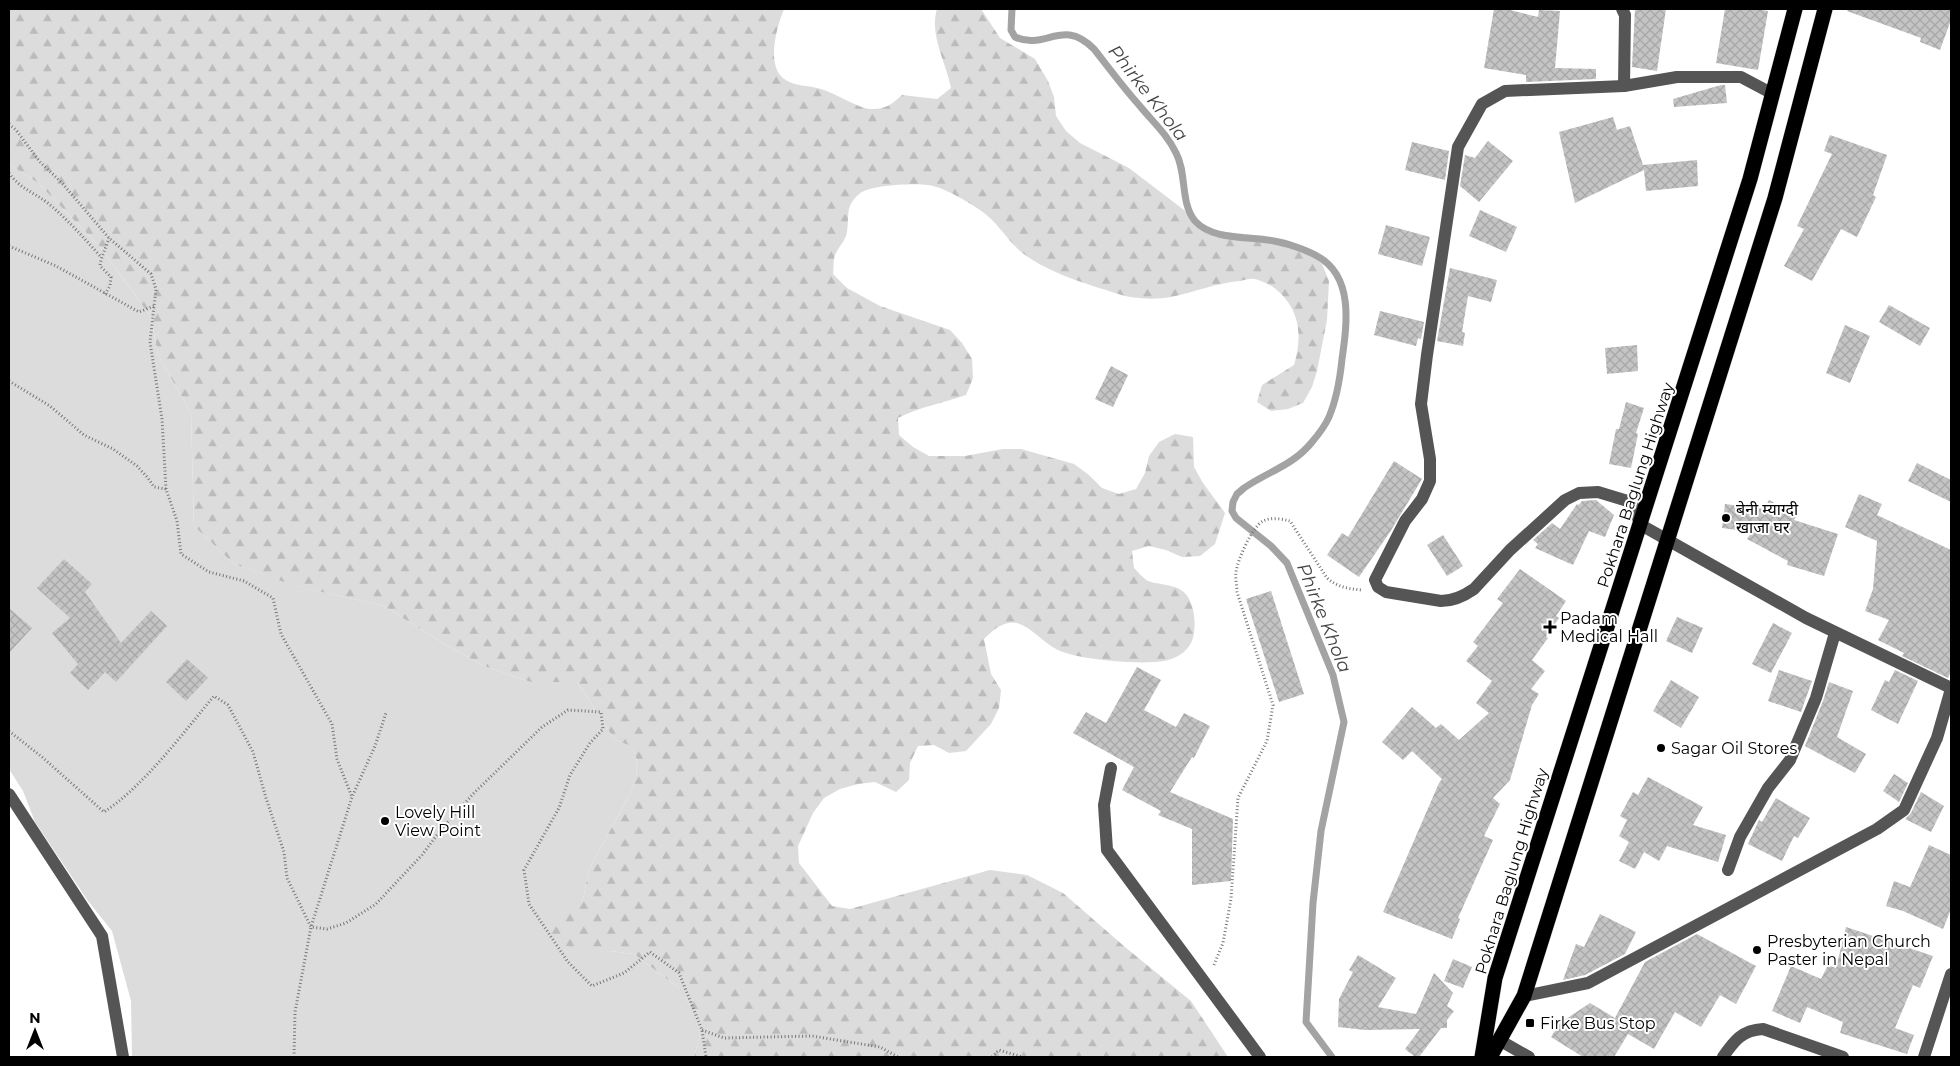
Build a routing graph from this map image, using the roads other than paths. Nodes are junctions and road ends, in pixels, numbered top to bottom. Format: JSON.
{"nodes":[{"id":1,"x":1622,"y":9,"type":"edge"},
{"id":2,"x":1795,"y":9,"type":"edge"},
{"id":3,"x":1825,"y":9,"type":"edge"},
{"id":4,"x":1624,"y":86,"type":"junction"},
{"id":5,"x":1773,"y":94,"type":"junction"},
{"id":6,"x":1641,"y":525,"type":"junction"},
{"id":7,"x":1668,"y":540,"type":"junction"},
{"id":8,"x":1835,"y":633,"type":"junction"},
{"id":9,"x":1951,"y":688,"type":"edge"},
{"id":10,"x":1111,"y":768,"type":"dead end"},
{"id":11,"x":9,"y":794,"type":"edge"},
{"id":12,"x":1728,"y":870,"type":"dead end"},
{"id":13,"x":1951,"y":974,"type":"edge"},
{"id":14,"x":1524,"y":996,"type":"junction"},
{"id":15,"x":1499,"y":1040,"type":"junction"},
{"id":16,"x":123,"y":1057,"type":"edge"},
{"id":17,"x":1260,"y":1057,"type":"edge"},
{"id":18,"x":1482,"y":1057,"type":"edge"},
{"id":19,"x":1490,"y":1057,"type":"edge"},
{"id":20,"x":1530,"y":1057,"type":"edge"},
{"id":21,"x":1723,"y":1057,"type":"edge"},
{"id":22,"x":1843,"y":1057,"type":"edge"},
{"id":23,"x":1924,"y":1057,"type":"edge"}],
"edges":[{"from":1,"to":4,"type":"street"},
{"from":2,"to":5,"type":"highway","name":"Pokhara Baglung Highway"},
{"from":3,"to":7,"type":"highway"},
{"from":4,"to":5,"type":"street"},
{"from":4,"to":6,"type":"street"},
{"from":5,"to":6,"type":"highway","name":"Pokhara Baglung Highway"},
{"from":6,"to":7,"type":"street"},
{"from":6,"to":18,"type":"highway","name":"Pokhara Baglung Highway"},
{"from":7,"to":8,"type":"street"},
{"from":7,"to":14,"type":"highway"},
{"from":8,"to":9,"type":"street"},
{"from":8,"to":12,"type":"street"},
{"from":9,"to":14,"type":"street"},
{"from":10,"to":17,"type":"street"},
{"from":11,"to":16,"type":"street"},
{"from":13,"to":23,"type":"street"},
{"from":14,"to":15,"type":"highway"},
{"from":15,"to":19,"type":"highway"},
{"from":15,"to":20,"type":"street"},
{"from":21,"to":22,"type":"street"}]}
